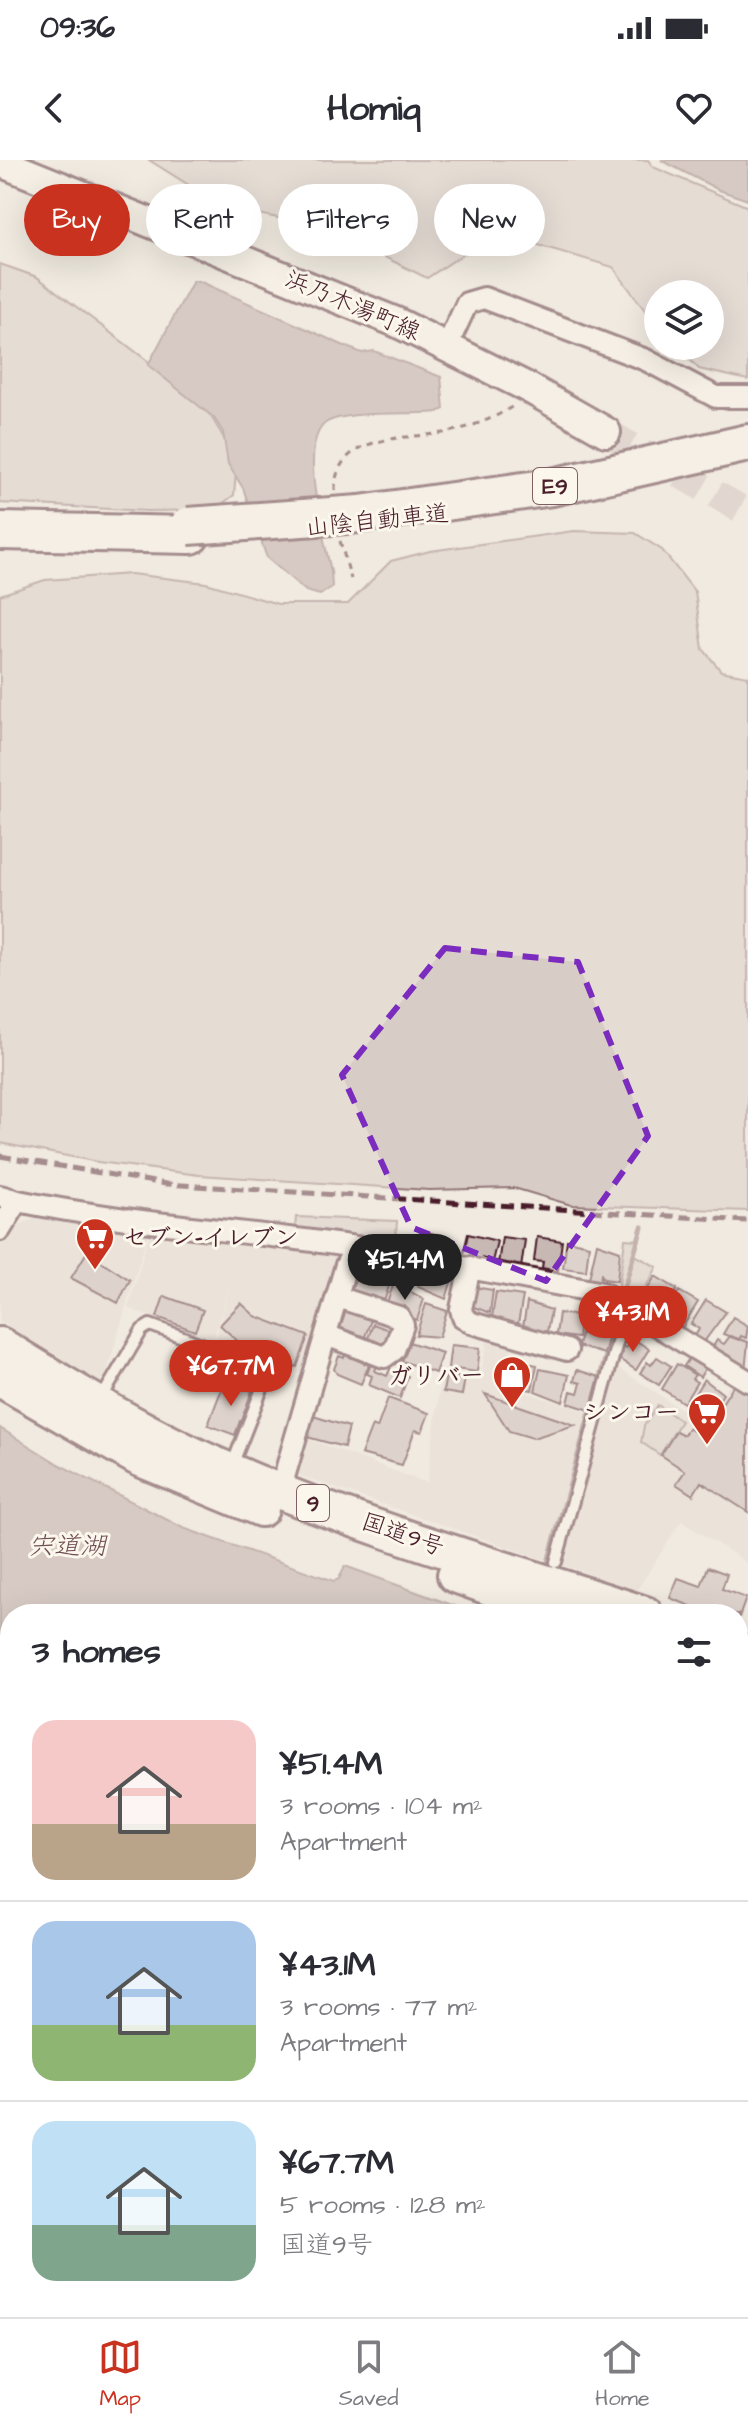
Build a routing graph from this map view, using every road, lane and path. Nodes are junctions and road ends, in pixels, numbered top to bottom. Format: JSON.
{"nodes":[{"id":1,"x":0,"y":162,"type":"edge"},
{"id":2,"x":447,"y":346,"type":"junction"},
{"id":3,"x":527,"y":387,"type":"junction"},
{"id":4,"x":748,"y":397,"type":"edge"},
{"id":5,"x":606,"y":432,"type":"tunnel mouth"},
{"id":6,"x":748,"y":443,"type":"edge"},
{"id":7,"x":748,"y":453,"type":"edge"},
{"id":8,"x":349,"y":516,"type":"junction"},
{"id":9,"x":0,"y":522,"type":"edge"},
{"id":10,"x":190,"y":530,"type":"junction"},
{"id":11,"x":0,"y":531,"type":"edge"},
{"id":12,"x":351,"y":579,"type":"dead end"},
{"id":13,"x":9,"y":1199,"type":"edge"},
{"id":14,"x":0,"y":1230,"type":"edge"},
{"id":15,"x":356,"y":1247,"type":"junction"},
{"id":16,"x":470,"y":1267,"type":"junction"},
{"id":17,"x":337,"y":1297,"type":"junction"},
{"id":18,"x":627,"y":1307,"type":"junction"},
{"id":19,"x":326,"y":1335,"type":"junction"},
{"id":20,"x":0,"y":1345,"type":"edge"},
{"id":21,"x":567,"y":1350,"type":"dead end"},
{"id":22,"x":0,"y":1379,"type":"edge"},
{"id":23,"x":748,"y":1381,"type":"edge"},
{"id":24,"x":98,"y":1404,"type":"junction"},
{"id":25,"x":229,"y":1471,"type":"junction"},
{"id":26,"x":280,"y":1491,"type":"junction"},
{"id":27,"x":556,"y":1562,"type":"dead end"},
{"id":28,"x":536,"y":1604,"type":"edge"},
{"id":29,"x":615,"y":1604,"type":"edge"}],
"edges":[{"from":1,"to":2,"type":"main road","name":"浜乃木湯町線"},
{"from":2,"to":3,"type":"main road","name":"浜乃木湯町線"},
{"from":2,"to":4,"type":"street"},
{"from":3,"to":5,"type":"main road","name":"浜乃木湯町線"},
{"from":3,"to":8,"type":"path"},
{"from":6,"to":8,"type":"highway","name":"山陰自動車道","number":"E9"},
{"from":7,"to":8,"type":"highway","name":"山陰自動車道","number":"E9"},
{"from":8,"to":10,"type":"highway","name":"山陰自動車道","number":"E9"},
{"from":8,"to":12,"type":"path"},
{"from":9,"to":10,"type":"highway","name":"山陰自動車道","number":"E9"},
{"from":10,"to":11,"type":"highway","name":"山陰自動車道","number":"E9"},
{"from":13,"to":14,"type":"street"},
{"from":13,"to":15,"type":"street"},
{"from":15,"to":16,"type":"street"},
{"from":15,"to":17,"type":"street"},
{"from":16,"to":18,"type":"street"},
{"from":16,"to":21,"type":"street"},
{"from":17,"to":19,"type":"street"},
{"from":17,"to":19,"type":"street"},
{"from":18,"to":23,"type":"street"},
{"from":18,"to":27,"type":"lane"},
{"from":19,"to":26,"type":"street"},
{"from":20,"to":24,"type":"highway","name":"国道9号","number":"9"},
{"from":22,"to":28,"type":"highway","name":"国道9号","number":"9"},
{"from":24,"to":25,"type":"highway","name":"国道9号","number":"9"},
{"from":24,"to":25,"type":"lane"},
{"from":25,"to":26,"type":"highway","name":"国道9号","number":"9"},
{"from":26,"to":29,"type":"highway","name":"国道9号","number":"9"}]}
